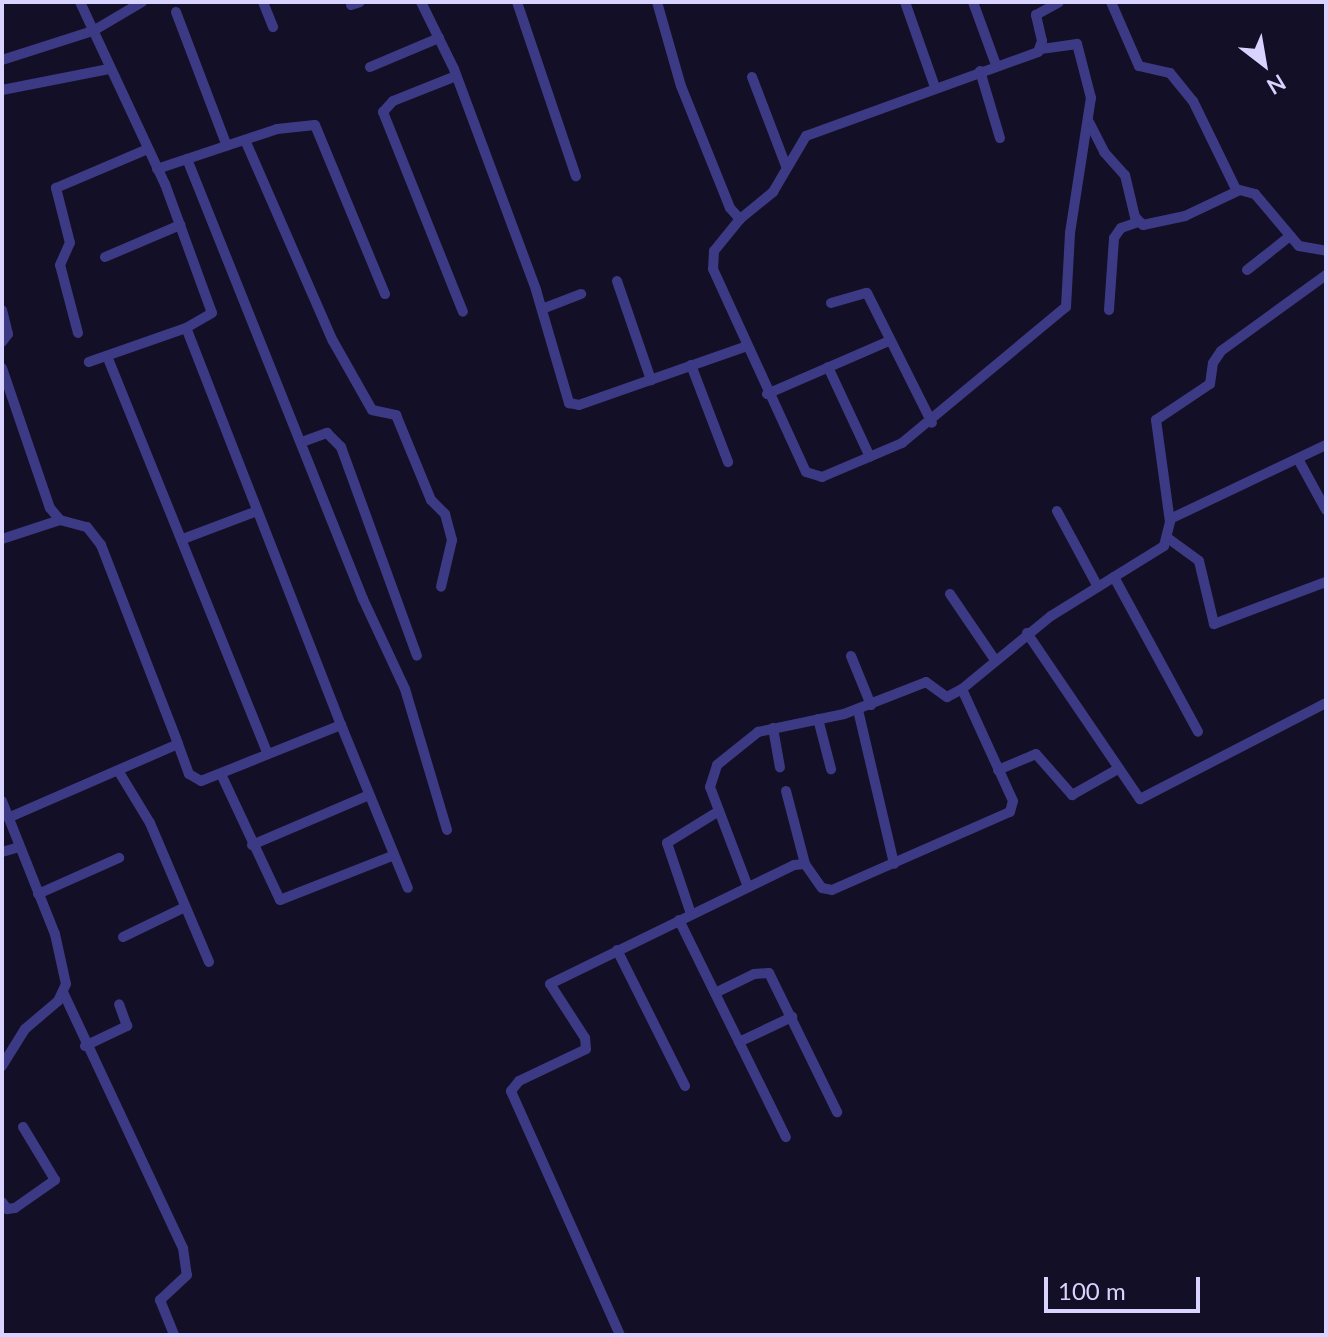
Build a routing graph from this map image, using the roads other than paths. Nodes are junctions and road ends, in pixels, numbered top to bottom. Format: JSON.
{"nodes":[{"id":1,"x":80,"y":2,"type":"edge"},
{"id":2,"x":142,"y":2,"type":"edge"},
{"id":3,"x":263,"y":2,"type":"edge"},
{"id":4,"x":421,"y":2,"type":"edge"},
{"id":5,"x":517,"y":2,"type":"edge"},
{"id":6,"x":657,"y":2,"type":"edge"},
{"id":7,"x":905,"y":2,"type":"edge"},
{"id":8,"x":973,"y":2,"type":"edge"},
{"id":9,"x":1059,"y":2,"type":"edge"},
{"id":10,"x":1111,"y":2,"type":"edge"},
{"id":11,"x":1042,"y":6,"type":"edge"},
{"id":12,"x":176,"y":12,"type":"dead end"},
{"id":13,"x":273,"y":27,"type":"dead end"},
{"id":14,"x":93,"y":31,"type":"junction"},
{"id":15,"x":439,"y":38,"type":"junction"},
{"id":16,"x":1042,"y":49,"type":"junction"},
{"id":17,"x":2,"y":60,"type":"edge"},
{"id":18,"x":996,"y":65,"type":"junction"},
{"id":19,"x":370,"y":67,"type":"dead end"},
{"id":20,"x":109,"y":69,"type":"junction"},
{"id":21,"x":980,"y":71,"type":"junction"},
{"id":22,"x":456,"y":76,"type":"junction"},
{"id":23,"x":752,"y":77,"type":"dead end"},
{"id":24,"x":935,"y":87,"type":"junction"},
{"id":25,"x":2,"y":90,"type":"edge"},
{"id":26,"x":1089,"y":122,"type":"junction"},
{"id":27,"x":1000,"y":138,"type":"dead end"},
{"id":28,"x":245,"y":140,"type":"junction"},
{"id":29,"x":227,"y":146,"type":"junction"},
{"id":30,"x":148,"y":149,"type":"junction"},
{"id":31,"x":187,"y":159,"type":"junction"},
{"id":32,"x":786,"y":166,"type":"junction"},
{"id":33,"x":157,"y":169,"type":"junction"},
{"id":34,"x":576,"y":176,"type":"dead end"},
{"id":35,"x":1244,"y":192,"type":"junction"},
{"id":36,"x":740,"y":219,"type":"junction"},
{"id":37,"x":1138,"y":222,"type":"junction"},
{"id":38,"x":180,"y":225,"type":"junction"},
{"id":39,"x":1290,"y":236,"type":"junction"},
{"id":40,"x":1326,"y":251,"type":"edge"},
{"id":41,"x":105,"y":257,"type":"dead end"},
{"id":42,"x":1247,"y":270,"type":"dead end"},
{"id":43,"x":1326,"y":275,"type":"edge"},
{"id":44,"x":617,"y":281,"type":"dead end"},
{"id":45,"x":385,"y":294,"type":"dead end"},
{"id":46,"x":581,"y":294,"type":"dead end"},
{"id":47,"x":831,"y":303,"type":"dead end"},
{"id":48,"x":542,"y":309,"type":"junction"},
{"id":49,"x":2,"y":310,"type":"edge"},
{"id":50,"x":1109,"y":310,"type":"dead end"},
{"id":51,"x":463,"y":312,"type":"dead end"},
{"id":52,"x":186,"y":328,"type":"junction"},
{"id":53,"x":78,"y":333,"type":"dead end"},
{"id":54,"x":889,"y":341,"type":"junction"},
{"id":55,"x":2,"y":342,"type":"edge"},
{"id":56,"x":745,"y":347,"type":"junction"},
{"id":57,"x":107,"y":356,"type":"junction"},
{"id":58,"x":89,"y":362,"type":"dead end"},
{"id":59,"x":691,"y":365,"type":"junction"},
{"id":60,"x":828,"y":367,"type":"junction"},
{"id":61,"x":2,"y":368,"type":"edge"},
{"id":62,"x":651,"y":380,"type":"junction"},
{"id":63,"x":767,"y":394,"type":"junction"},
{"id":64,"x":932,"y":423,"type":"junction"},
{"id":65,"x":302,"y":442,"type":"junction"},
{"id":66,"x":1326,"y":445,"type":"edge"},
{"id":67,"x":870,"y":457,"type":"junction"},
{"id":68,"x":1298,"y":459,"type":"junction"},
{"id":69,"x":728,"y":462,"type":"dead end"},
{"id":70,"x":1326,"y":510,"type":"edge"},
{"id":71,"x":257,"y":511,"type":"junction"},
{"id":72,"x":1057,"y":511,"type":"dead end"},
{"id":73,"x":1170,"y":519,"type":"junction"},
{"id":74,"x":60,"y":520,"type":"junction"},
{"id":75,"x":2,"y":539,"type":"edge"},
{"id":76,"x":183,"y":539,"type":"junction"},
{"id":77,"x":1169,"y":539,"type":"junction"},
{"id":78,"x":1114,"y":577,"type":"junction"},
{"id":79,"x":1326,"y":582,"type":"edge"},
{"id":80,"x":441,"y":587,"type":"dead end"},
{"id":81,"x":1098,"y":587,"type":"junction"},
{"id":82,"x":950,"y":594,"type":"dead end"},
{"id":83,"x":1027,"y":633,"type":"junction"},
{"id":84,"x":417,"y":656,"type":"dead end"},
{"id":85,"x":851,"y":656,"type":"dead end"},
{"id":86,"x":995,"y":660,"type":"junction"},
{"id":87,"x":962,"y":689,"type":"junction"},
{"id":88,"x":1326,"y":703,"type":"edge"},
{"id":89,"x":871,"y":705,"type":"junction"},
{"id":90,"x":858,"y":710,"type":"junction"},
{"id":91,"x":818,"y":719,"type":"junction"},
{"id":92,"x":341,"y":725,"type":"junction"},
{"id":93,"x":773,"y":728,"type":"junction"},
{"id":94,"x":1198,"y":732,"type":"dead end"},
{"id":95,"x":178,"y":744,"type":"junction"},
{"id":96,"x":268,"y":754,"type":"junction"},
{"id":97,"x":780,"y":767,"type":"dead end"},
{"id":98,"x":831,"y":769,"type":"dead end"},
{"id":99,"x":998,"y":770,"type":"junction"},
{"id":100,"x":1116,"y":770,"type":"junction"},
{"id":101,"x":119,"y":772,"type":"junction"},
{"id":102,"x":221,"y":774,"type":"junction"},
{"id":103,"x":786,"y":791,"type":"dead end"},
{"id":104,"x":369,"y":795,"type":"junction"},
{"id":105,"x":2,"y":801,"type":"edge"},
{"id":106,"x":719,"y":811,"type":"junction"},
{"id":107,"x":8,"y":818,"type":"junction"},
{"id":108,"x":447,"y":830,"type":"dead end"},
{"id":109,"x":252,"y":845,"type":"junction"},
{"id":110,"x":19,"y":847,"type":"junction"},
{"id":111,"x":2,"y":852,"type":"edge"},
{"id":112,"x":392,"y":856,"type":"junction"},
{"id":113,"x":119,"y":858,"type":"dead end"},
{"id":114,"x":805,"y":864,"type":"junction"},
{"id":115,"x":894,"y":864,"type":"junction"},
{"id":116,"x":748,"y":887,"type":"junction"},
{"id":117,"x":408,"y":888,"type":"dead end"},
{"id":118,"x":38,"y":894,"type":"junction"},
{"id":119,"x":185,"y":907,"type":"junction"},
{"id":120,"x":691,"y":914,"type":"junction"},
{"id":121,"x":679,"y":920,"type":"junction"},
{"id":122,"x":123,"y":937,"type":"dead end"},
{"id":123,"x":617,"y":950,"type":"junction"},
{"id":124,"x":209,"y":962,"type":"dead end"},
{"id":125,"x":63,"y":992,"type":"junction"},
{"id":126,"x":715,"y":993,"type":"junction"},
{"id":127,"x":119,"y":1004,"type":"dead end"},
{"id":128,"x":792,"y":1017,"type":"junction"},
{"id":129,"x":739,"y":1042,"type":"junction"},
{"id":130,"x":85,"y":1046,"type":"junction"},
{"id":131,"x":2,"y":1066,"type":"edge"},
{"id":132,"x":685,"y":1086,"type":"dead end"},
{"id":133,"x":837,"y":1112,"type":"dead end"},
{"id":134,"x":23,"y":1127,"type":"dead end"},
{"id":135,"x":786,"y":1137,"type":"dead end"},
{"id":136,"x":2,"y":1202,"type":"edge"},
{"id":137,"x":174,"y":1335,"type":"edge"},
{"id":138,"x":620,"y":1335,"type":"edge"}],
"edges":[{"from":1,"to":14,"type":"street"},
{"from":2,"to":14,"type":"street"},
{"from":3,"to":13,"type":"street"},
{"from":4,"to":15,"type":"street"},
{"from":5,"to":34,"type":"street"},
{"from":6,"to":36,"type":"street"},
{"from":7,"to":24,"type":"street"},
{"from":8,"to":18,"type":"street"},
{"from":9,"to":11,"type":"street"},
{"from":10,"to":35,"type":"street"},
{"from":11,"to":16,"type":"street"},
{"from":12,"to":29,"type":"street"},
{"from":14,"to":17,"type":"street"},
{"from":14,"to":20,"type":"street"},
{"from":15,"to":19,"type":"street"},
{"from":15,"to":22,"type":"street"},
{"from":16,"to":18,"type":"street"},
{"from":16,"to":26,"type":"street"},
{"from":18,"to":21,"type":"street"},
{"from":20,"to":25,"type":"street"},
{"from":20,"to":30,"type":"street"},
{"from":21,"to":24,"type":"street"},
{"from":21,"to":27,"type":"street"},
{"from":22,"to":48,"type":"street"},
{"from":22,"to":51,"type":"street"},
{"from":23,"to":32,"type":"street"},
{"from":24,"to":32,"type":"street"},
{"from":26,"to":37,"type":"street"},
{"from":26,"to":64,"type":"street"},
{"from":28,"to":29,"type":"street"},
{"from":28,"to":45,"type":"street"},
{"from":28,"to":80,"type":"street"},
{"from":29,"to":31,"type":"street"},
{"from":30,"to":33,"type":"street"},
{"from":30,"to":53,"type":"street"},
{"from":31,"to":33,"type":"street"},
{"from":31,"to":65,"type":"street"},
{"from":32,"to":36,"type":"street"},
{"from":33,"to":38,"type":"street"},
{"from":35,"to":37,"type":"street"},
{"from":35,"to":39,"type":"street"},
{"from":36,"to":56,"type":"street"},
{"from":37,"to":50,"type":"street"},
{"from":38,"to":41,"type":"street"},
{"from":38,"to":52,"type":"street"},
{"from":39,"to":40,"type":"street"},
{"from":39,"to":42,"type":"street"},
{"from":43,"to":73,"type":"street"},
{"from":44,"to":62,"type":"street"},
{"from":46,"to":48,"type":"street"},
{"from":47,"to":54,"type":"street"},
{"from":48,"to":62,"type":"street"},
{"from":49,"to":55,"type":"street"},
{"from":52,"to":57,"type":"street"},
{"from":52,"to":71,"type":"street"},
{"from":54,"to":60,"type":"street"},
{"from":54,"to":64,"type":"street"},
{"from":56,"to":59,"type":"street"},
{"from":56,"to":63,"type":"street"},
{"from":57,"to":58,"type":"street"},
{"from":57,"to":76,"type":"street"},
{"from":59,"to":62,"type":"street"},
{"from":59,"to":69,"type":"street"},
{"from":60,"to":63,"type":"street"},
{"from":60,"to":67,"type":"street"},
{"from":61,"to":74,"type":"street"},
{"from":63,"to":67,"type":"street"},
{"from":64,"to":67,"type":"street"},
{"from":65,"to":84,"type":"street"},
{"from":65,"to":108,"type":"street"},
{"from":66,"to":68,"type":"street"},
{"from":68,"to":70,"type":"street"},
{"from":68,"to":73,"type":"street"},
{"from":71,"to":76,"type":"street"},
{"from":71,"to":92,"type":"street"},
{"from":72,"to":81,"type":"street"},
{"from":73,"to":77,"type":"street"},
{"from":74,"to":75,"type":"street"},
{"from":74,"to":95,"type":"street"},
{"from":76,"to":96,"type":"street"},
{"from":77,"to":78,"type":"street"},
{"from":77,"to":79,"type":"street"},
{"from":78,"to":81,"type":"street"},
{"from":78,"to":94,"type":"street"},
{"from":81,"to":83,"type":"street"},
{"from":82,"to":86,"type":"street"},
{"from":83,"to":86,"type":"street"},
{"from":83,"to":100,"type":"street"},
{"from":85,"to":89,"type":"street"},
{"from":86,"to":87,"type":"street"},
{"from":87,"to":89,"type":"street"},
{"from":87,"to":99,"type":"street"},
{"from":88,"to":100,"type":"street"},
{"from":89,"to":90,"type":"street"},
{"from":90,"to":91,"type":"street"},
{"from":90,"to":115,"type":"street"},
{"from":91,"to":93,"type":"street"},
{"from":91,"to":98,"type":"street"},
{"from":92,"to":96,"type":"street"},
{"from":92,"to":104,"type":"street"},
{"from":93,"to":97,"type":"street"},
{"from":93,"to":106,"type":"street"},
{"from":95,"to":101,"type":"street"},
{"from":95,"to":102,"type":"street"},
{"from":96,"to":102,"type":"street"},
{"from":99,"to":100,"type":"street"},
{"from":99,"to":115,"type":"street"},
{"from":101,"to":107,"type":"street"},
{"from":101,"to":119,"type":"street"},
{"from":102,"to":109,"type":"street"},
{"from":103,"to":114,"type":"street"},
{"from":104,"to":109,"type":"street"},
{"from":104,"to":112,"type":"street"},
{"from":105,"to":107,"type":"street"},
{"from":106,"to":116,"type":"street"},
{"from":106,"to":120,"type":"street"},
{"from":107,"to":110,"type":"street"},
{"from":109,"to":112,"type":"street"},
{"from":110,"to":111,"type":"street"},
{"from":110,"to":118,"type":"street"},
{"from":112,"to":117,"type":"street"},
{"from":113,"to":118,"type":"street"},
{"from":114,"to":115,"type":"street"},
{"from":114,"to":116,"type":"street"},
{"from":116,"to":120,"type":"street"},
{"from":118,"to":125,"type":"street"},
{"from":119,"to":122,"type":"street"},
{"from":119,"to":124,"type":"street"},
{"from":120,"to":121,"type":"street"},
{"from":121,"to":123,"type":"street"},
{"from":121,"to":126,"type":"street"},
{"from":123,"to":132,"type":"street"},
{"from":123,"to":138,"type":"street"},
{"from":125,"to":130,"type":"street"},
{"from":125,"to":131,"type":"street"},
{"from":126,"to":128,"type":"street"},
{"from":126,"to":129,"type":"street"},
{"from":127,"to":130,"type":"street"},
{"from":128,"to":129,"type":"street"},
{"from":128,"to":133,"type":"street"},
{"from":129,"to":135,"type":"street"},
{"from":130,"to":137,"type":"street"},
{"from":134,"to":136,"type":"street"}]}
